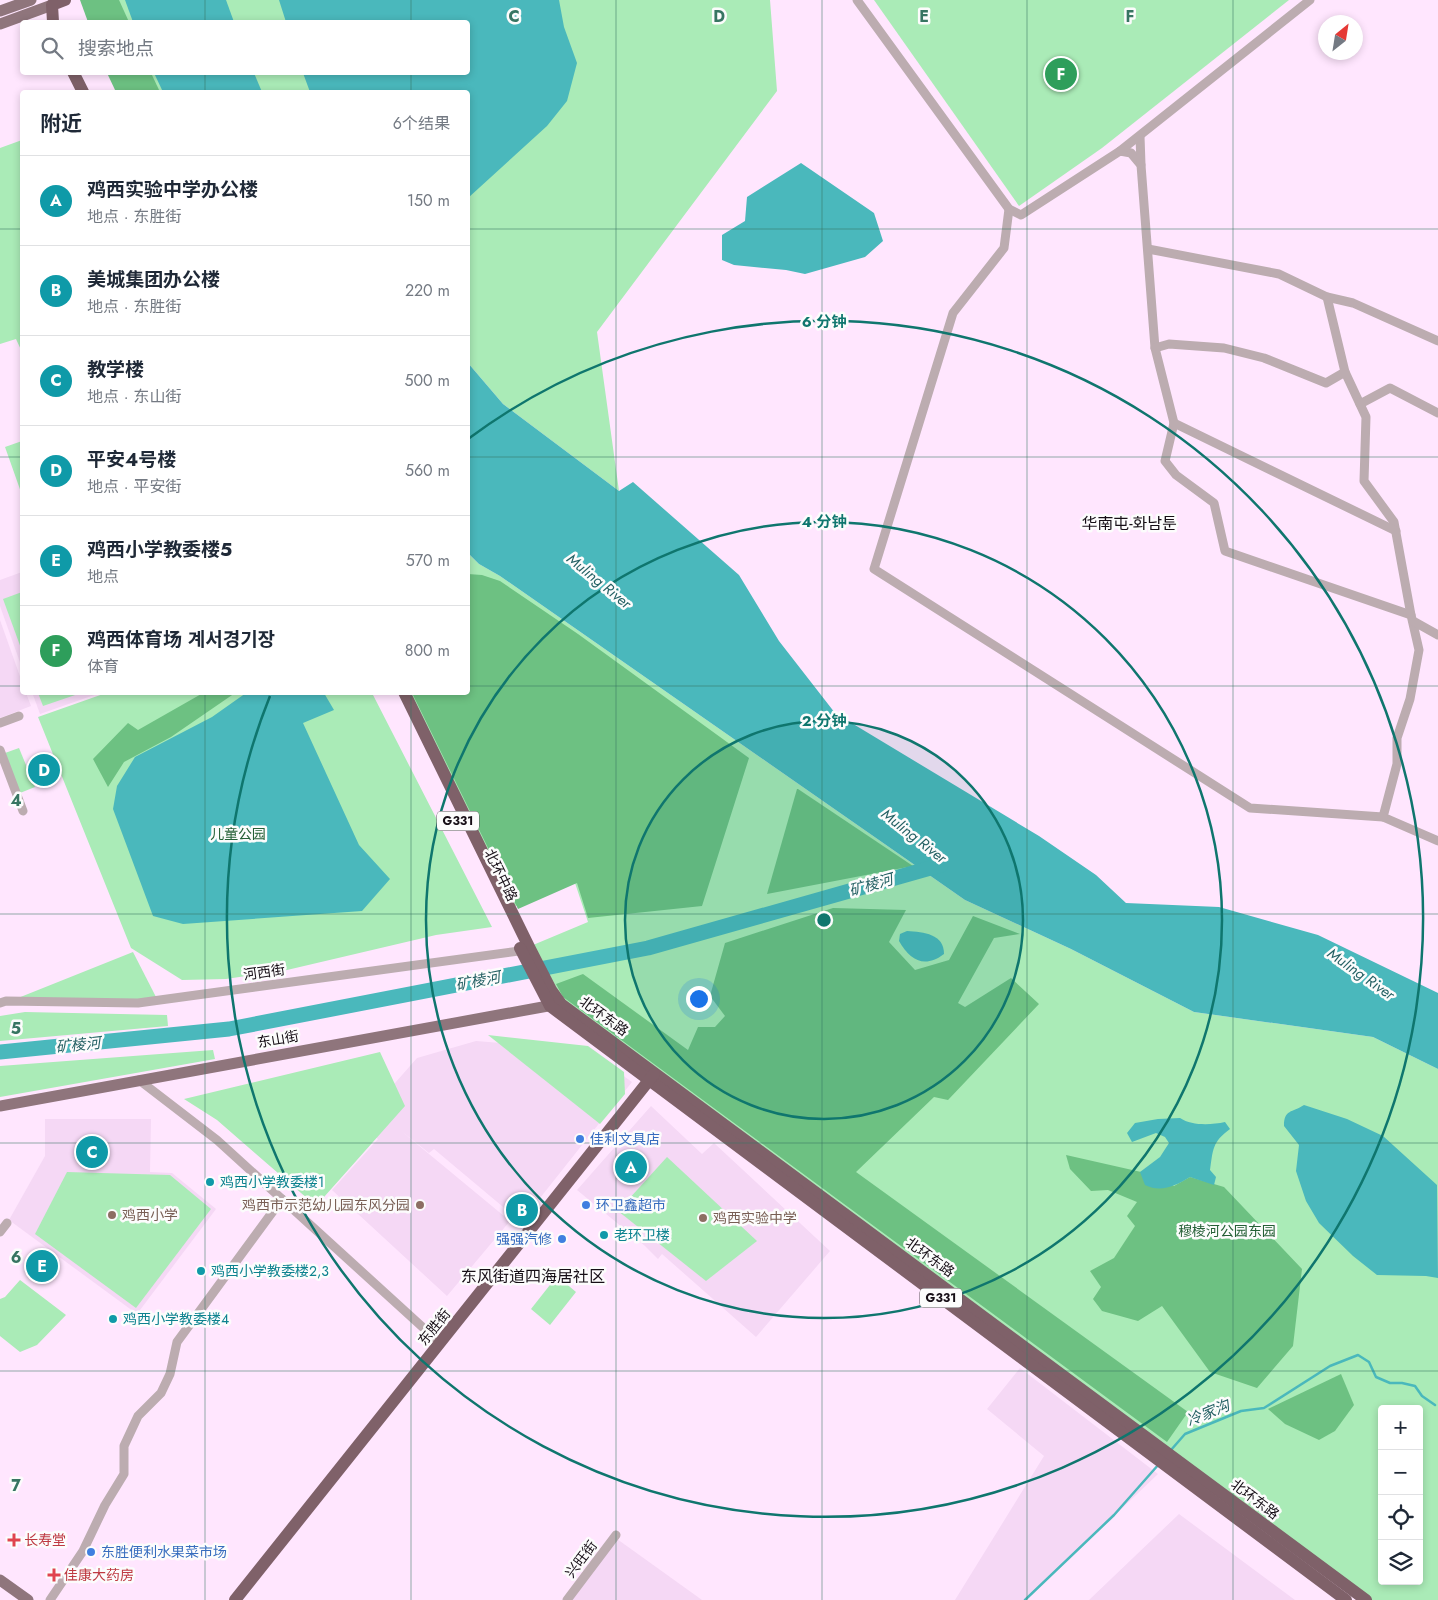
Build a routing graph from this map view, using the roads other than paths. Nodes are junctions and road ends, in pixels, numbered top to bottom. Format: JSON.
{"nodes":[{"id":1,"x":31,"y":0,"type":"edge"},
{"id":2,"x":64,"y":0,"type":"edge"},
{"id":3,"x":857,"y":0,"type":"edge"},
{"id":4,"x":1310,"y":0,"type":"edge"},
{"id":5,"x":51,"y":3,"type":"edge"},
{"id":6,"x":0,"y":11,"type":"edge"},
{"id":7,"x":52,"y":20,"type":"edge"},
{"id":8,"x":59,"y":20,"type":"edge"},
{"id":9,"x":0,"y":24,"type":"edge"},
{"id":10,"x":74,"y":75,"type":"edge"},
{"id":11,"x":84,"y":75,"type":"edge"},
{"id":12,"x":81,"y":90,"type":"edge"},
{"id":13,"x":91,"y":90,"type":"edge"},
{"id":14,"x":1140,"y":136,"type":"junction"},
{"id":15,"x":1120,"y":151,"type":"junction"},
{"id":16,"x":1141,"y":165,"type":"junction"},
{"id":17,"x":1009,"y":210,"type":"junction"},
{"id":18,"x":1148,"y":249,"type":"junction"},
{"id":19,"x":1327,"y":297,"type":"junction"},
{"id":20,"x":1438,"y":341,"type":"edge"},
{"id":21,"x":1155,"y":348,"type":"junction"},
{"id":22,"x":1345,"y":372,"type":"junction"},
{"id":23,"x":1360,"y":404,"type":"junction"},
{"id":24,"x":1438,"y":413,"type":"edge"},
{"id":25,"x":1174,"y":424,"type":"junction"},
{"id":26,"x":1396,"y":531,"type":"junction"},
{"id":27,"x":1412,"y":618,"type":"junction"},
{"id":28,"x":1438,"y":634,"type":"edge"},
{"id":29,"x":397,"y":695,"type":"edge"},
{"id":30,"x":405,"y":695,"type":"edge"},
{"id":31,"x":19,"y":716,"type":"dead end"},
{"id":32,"x":0,"y":723,"type":"edge"},
{"id":33,"x":0,"y":750,"type":"edge"},
{"id":34,"x":23,"y":811,"type":"dead end"},
{"id":35,"x":1383,"y":817,"type":"junction"},
{"id":36,"x":1438,"y":841,"type":"edge"},
{"id":37,"x":526,"y":950,"type":"junction"},
{"id":38,"x":546,"y":990,"type":"joint"},
{"id":39,"x":0,"y":1003,"type":"edge"},
{"id":40,"x":555,"y":1005,"type":"junction"},
{"id":41,"x":652,"y":1076,"type":"junction"},
{"id":42,"x":139,"y":1080,"type":"junction"},
{"id":43,"x":0,"y":1106,"type":"edge"},
{"id":44,"x":282,"y":1199,"type":"junction"},
{"id":45,"x":7,"y":1223,"type":"dead end"},
{"id":46,"x":0,"y":1232,"type":"edge"},
{"id":47,"x":440,"y":1343,"type":"junction"},
{"id":48,"x":616,"y":1535,"type":"dead end"},
{"id":49,"x":0,"y":1580,"type":"edge"},
{"id":50,"x":28,"y":1600,"type":"edge"},
{"id":51,"x":50,"y":1600,"type":"edge"},
{"id":52,"x":235,"y":1600,"type":"edge"},
{"id":53,"x":567,"y":1600,"type":"edge"},
{"id":54,"x":1346,"y":1600,"type":"edge"},
{"id":55,"x":1366,"y":1600,"type":"edge"}],
"edges":[{"from":1,"to":6,"type":"main road"},
{"from":2,"to":5,"type":"highway"},
{"from":3,"to":17,"type":"street"},
{"from":4,"to":14,"type":"street"},
{"from":5,"to":7,"type":"highway"},
{"from":5,"to":8,"type":"highway"},
{"from":5,"to":9,"type":"main road"},
{"from":10,"to":12,"type":"highway"},
{"from":11,"to":13,"type":"highway"},
{"from":14,"to":15,"type":"street"},
{"from":14,"to":16,"type":"street"},
{"from":15,"to":16,"type":"street"},
{"from":15,"to":17,"type":"street"},
{"from":16,"to":18,"type":"street"},
{"from":17,"to":35,"type":"street"},
{"from":18,"to":19,"type":"street"},
{"from":18,"to":21,"type":"street"},
{"from":19,"to":20,"type":"street"},
{"from":19,"to":22,"type":"street"},
{"from":21,"to":22,"type":"street"},
{"from":21,"to":25,"type":"street"},
{"from":22,"to":23,"type":"street"},
{"from":23,"to":24,"type":"street"},
{"from":23,"to":26,"type":"street"},
{"from":25,"to":26,"type":"street"},
{"from":25,"to":27,"type":"street"},
{"from":26,"to":27,"type":"street"},
{"from":27,"to":28,"type":"street"},
{"from":27,"to":35,"type":"street"},
{"from":29,"to":37,"type":"highway","name":"北环中路","number":"G331"},
{"from":30,"to":37,"type":"highway","name":"北环中路","number":"G331"},
{"from":31,"to":32,"type":"street"},
{"from":33,"to":34,"type":"street"},
{"from":35,"to":36,"type":"street"},
{"from":37,"to":38,"type":"highway","name":"北环中路","number":"G331"},
{"from":37,"to":39,"type":"street","name":"河西街"},
{"from":38,"to":40,"type":"highway","name":"北环东路","number":"G331"},
{"from":40,"to":41,"type":"highway","name":"北环东路","number":"G331"},
{"from":40,"to":42,"type":"main road","name":"东山街"},
{"from":41,"to":47,"type":"highway","name":"东胜街"},
{"from":41,"to":54,"type":"highway","name":"北环东路","number":"G331"},
{"from":41,"to":55,"type":"highway","name":"北环东路","number":"G331"},
{"from":42,"to":43,"type":"main road","name":"东山街"},
{"from":42,"to":44,"type":"street"},
{"from":44,"to":47,"type":"street"},
{"from":44,"to":51,"type":"street"},
{"from":45,"to":46,"type":"street"},
{"from":47,"to":52,"type":"highway","name":"东胜街"},
{"from":48,"to":53,"type":"street","name":"兴旺街"},
{"from":49,"to":50,"type":"main road"}]}
